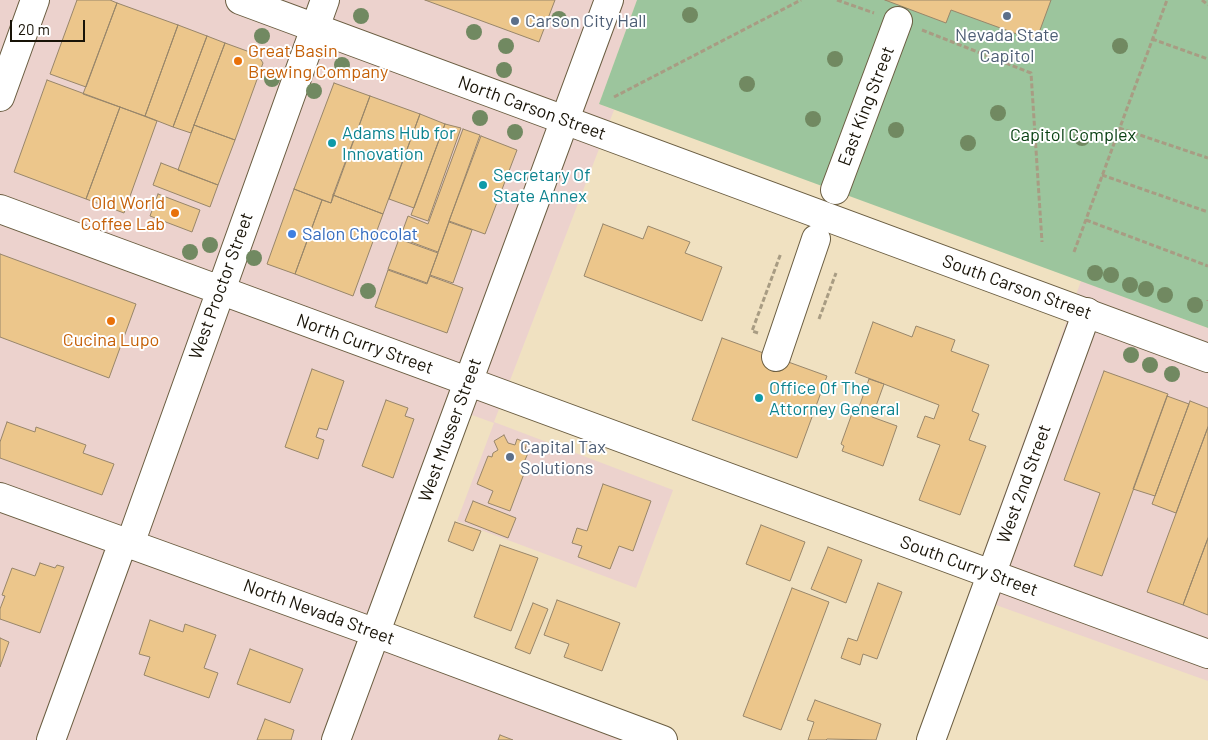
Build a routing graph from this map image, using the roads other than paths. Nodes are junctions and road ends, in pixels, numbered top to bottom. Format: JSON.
{"nodes":[{"id":1,"x":35,"y":0,"type":"edge"},
{"id":2,"x":240,"y":0,"type":"edge"},
{"id":3,"x":325,"y":0,"type":"edge"},
{"id":4,"x":608,"y":0,"type":"edge"},
{"id":5,"x":898,"y":21,"type":"road end"},
{"id":6,"x":315,"y":28,"type":"junction"},
{"id":7,"x":0,"y":97,"type":"edge"},
{"id":8,"x":564,"y":120,"type":"junction"},
{"id":9,"x":835,"y":190,"type":"dead end"},
{"id":10,"x":0,"y":210,"type":"edge"},
{"id":11,"x":820,"y":228,"type":"junction"},
{"id":12,"x":220,"y":290,"type":"junction"},
{"id":13,"x":1087,"y":312,"type":"junction"},
{"id":14,"x":776,"y":357,"type":"dead end"},
{"id":15,"x":1208,"y":358,"type":"edge"},
{"id":16,"x":468,"y":382,"type":"junction"},
{"id":17,"x":730,"y":478,"type":"joint"},
{"id":18,"x":0,"y":497,"type":"edge"},
{"id":19,"x":126,"y":543,"type":"junction"},
{"id":20,"x":991,"y":575,"type":"junction"},
{"id":21,"x":376,"y":633,"type":"junction"},
{"id":22,"x":1208,"y":654,"type":"edge"},
{"id":23,"x":51,"y":740,"type":"edge"},
{"id":24,"x":336,"y":740,"type":"edge"},
{"id":25,"x":663,"y":740,"type":"edge"},
{"id":26,"x":930,"y":740,"type":"edge"}],
"edges":[{"from":1,"to":7,"type":"street"},
{"from":2,"to":6,"type":"street","name":"North Carson Street"},
{"from":3,"to":6,"type":"street","name":"West Proctor Street"},
{"from":4,"to":8,"type":"street","name":"West Musser Street"},
{"from":5,"to":9,"type":"street","name":"East King Street"},
{"from":6,"to":8,"type":"street","name":"North Carson Street"},
{"from":6,"to":12,"type":"street","name":"West Proctor Street"},
{"from":8,"to":11,"type":"street","name":"North Carson Street"},
{"from":8,"to":16,"type":"street","name":"West Musser Street"},
{"from":10,"to":12,"type":"street","name":"North Curry Street"},
{"from":11,"to":13,"type":"street","name":"South Carson Street"},
{"from":11,"to":14,"type":"street"},
{"from":12,"to":16,"type":"street","name":"North Curry Street"},
{"from":12,"to":19,"type":"street","name":"West Proctor Street"},
{"from":13,"to":15,"type":"street","name":"South Carson Street"},
{"from":13,"to":20,"type":"street","name":"West 2nd Street"},
{"from":16,"to":17,"type":"street","name":"North Curry Street"},
{"from":16,"to":21,"type":"street","name":"West Musser Street"},
{"from":17,"to":20,"type":"street","name":"South Curry Street"},
{"from":18,"to":19,"type":"street","name":"North Nevada Street"},
{"from":19,"to":21,"type":"street","name":"North Nevada Street"},
{"from":19,"to":23,"type":"street","name":"West Proctor Street"},
{"from":20,"to":22,"type":"street","name":"South Curry Street"},
{"from":20,"to":26,"type":"street","name":"West 2nd Street"},
{"from":21,"to":24,"type":"street","name":"West Musser Street"},
{"from":21,"to":25,"type":"street","name":"North Nevada Street"}]}
